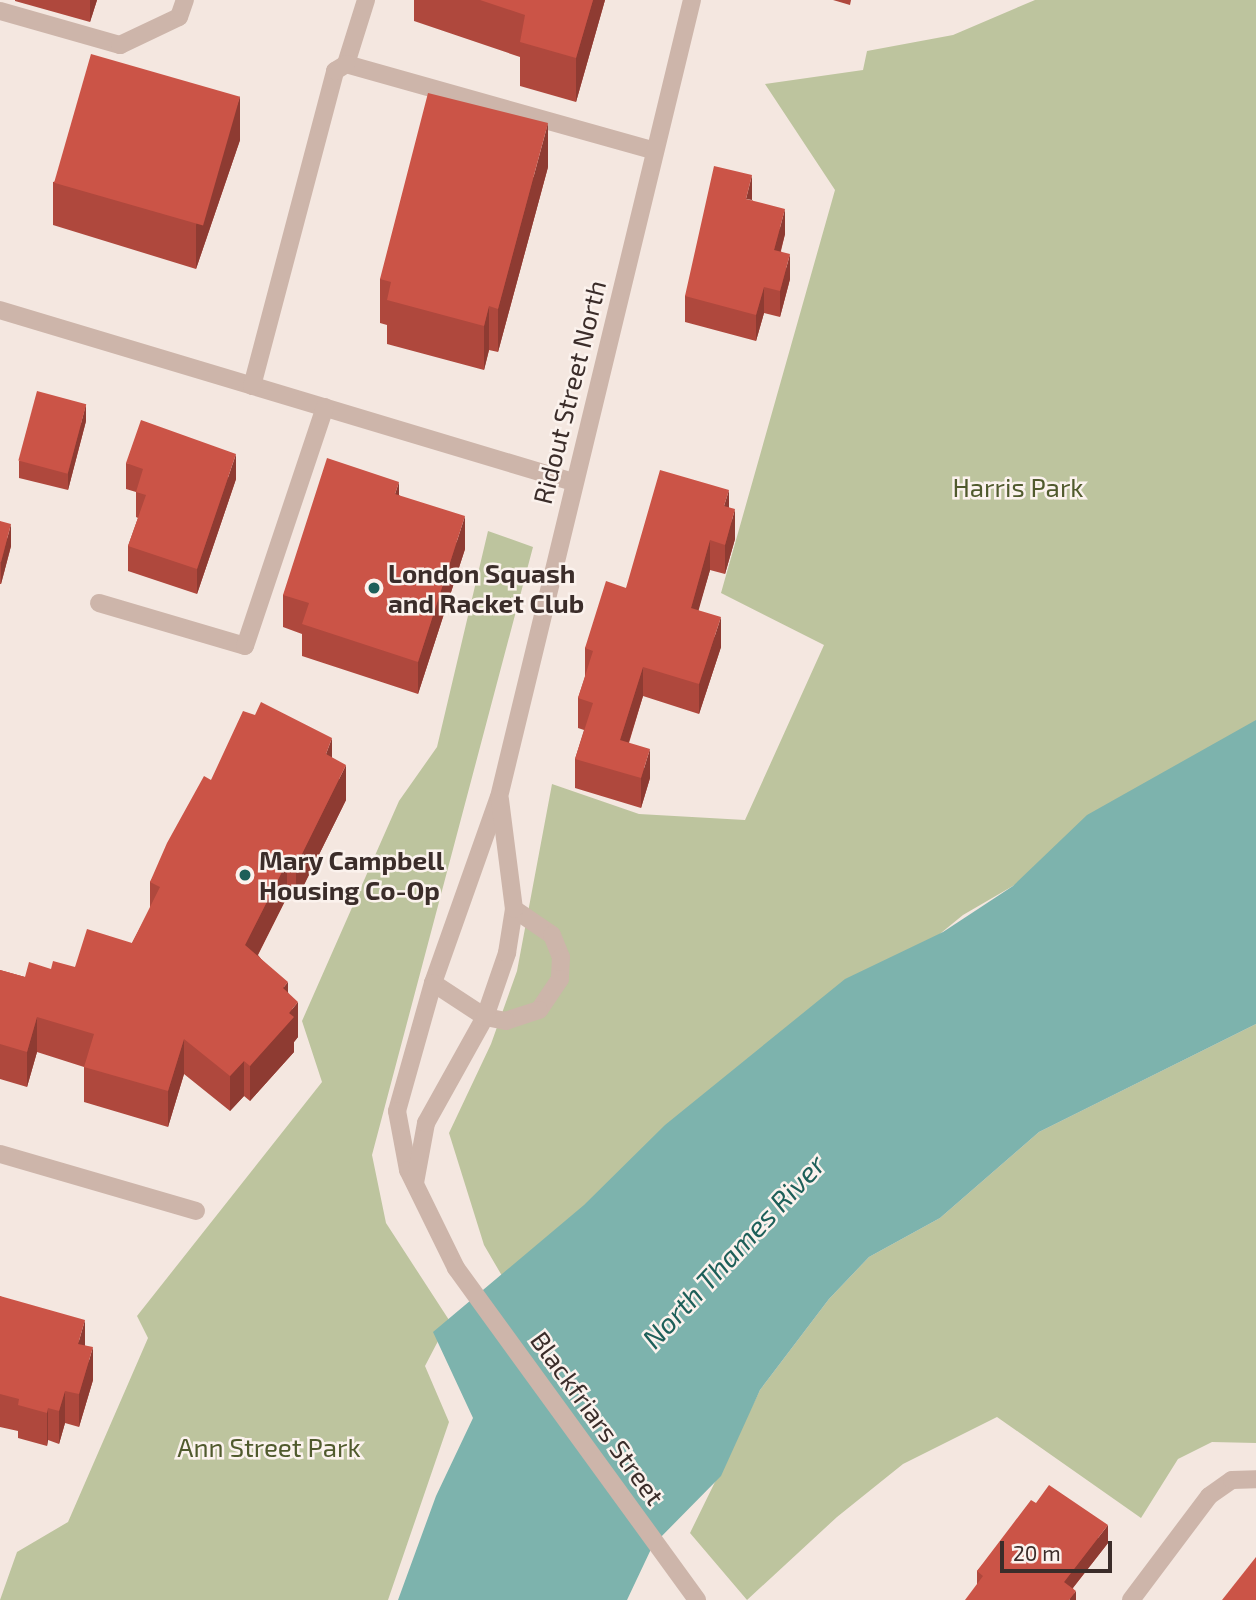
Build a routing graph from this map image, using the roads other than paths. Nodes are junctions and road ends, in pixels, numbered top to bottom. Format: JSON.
{"nodes":[{"id":1,"x":185,"y":0,"type":"edge"},
{"id":2,"x":366,"y":0,"type":"edge"},
{"id":3,"x":692,"y":0,"type":"edge"},
{"id":4,"x":0,"y":11,"type":"edge"},
{"id":5,"x":346,"y":64,"type":"junction"},
{"id":6,"x":655,"y":151,"type":"junction"},
{"id":7,"x":0,"y":310,"type":"edge"},
{"id":8,"x":252,"y":386,"type":"junction"},
{"id":9,"x":325,"y":407,"type":"junction"},
{"id":10,"x":573,"y":482,"type":"junction"},
{"id":11,"x":99,"y":603,"type":"dead end"},
{"id":12,"x":499,"y":797,"type":"junction"},
{"id":13,"x":514,"y":909,"type":"junction"},
{"id":14,"x":433,"y":983,"type":"junction"},
{"id":15,"x":485,"y":1017,"type":"junction"},
{"id":16,"x":0,"y":1154,"type":"edge"},
{"id":17,"x":415,"y":1183,"type":"junction"},
{"id":18,"x":196,"y":1211,"type":"dead end"},
{"id":19,"x":456,"y":1268,"type":"joint"},
{"id":20,"x":1250,"y":1478,"type":"edge"},
{"id":21,"x":698,"y":1600,"type":"edge"},
{"id":22,"x":1131,"y":1600,"type":"edge"}],
"edges":[{"from":1,"to":4,"type":"street"},
{"from":2,"to":5,"type":"street"},
{"from":3,"to":6,"type":"street","name":"Ridout Street North"},
{"from":5,"to":6,"type":"street"},
{"from":5,"to":8,"type":"street"},
{"from":6,"to":10,"type":"street","name":"Ridout Street North"},
{"from":7,"to":8,"type":"street"},
{"from":8,"to":9,"type":"street"},
{"from":9,"to":10,"type":"street"},
{"from":9,"to":11,"type":"street"},
{"from":10,"to":12,"type":"street","name":"Ridout Street North"},
{"from":12,"to":13,"type":"street","name":"Ridout Street North"},
{"from":12,"to":14,"type":"street","name":"Ridout Street North"},
{"from":13,"to":15,"type":"street","name":"Ridout Street North"},
{"from":13,"to":15,"type":"street"},
{"from":14,"to":15,"type":"street"},
{"from":14,"to":17,"type":"street","name":"Ridout Street North"},
{"from":15,"to":17,"type":"street","name":"Ridout Street North"},
{"from":16,"to":18,"type":"street"},
{"from":17,"to":19,"type":"street","name":"Ridout Street North"},
{"from":19,"to":21,"type":"street","name":"Blackfriars Street"},
{"from":20,"to":22,"type":"street"}]}
